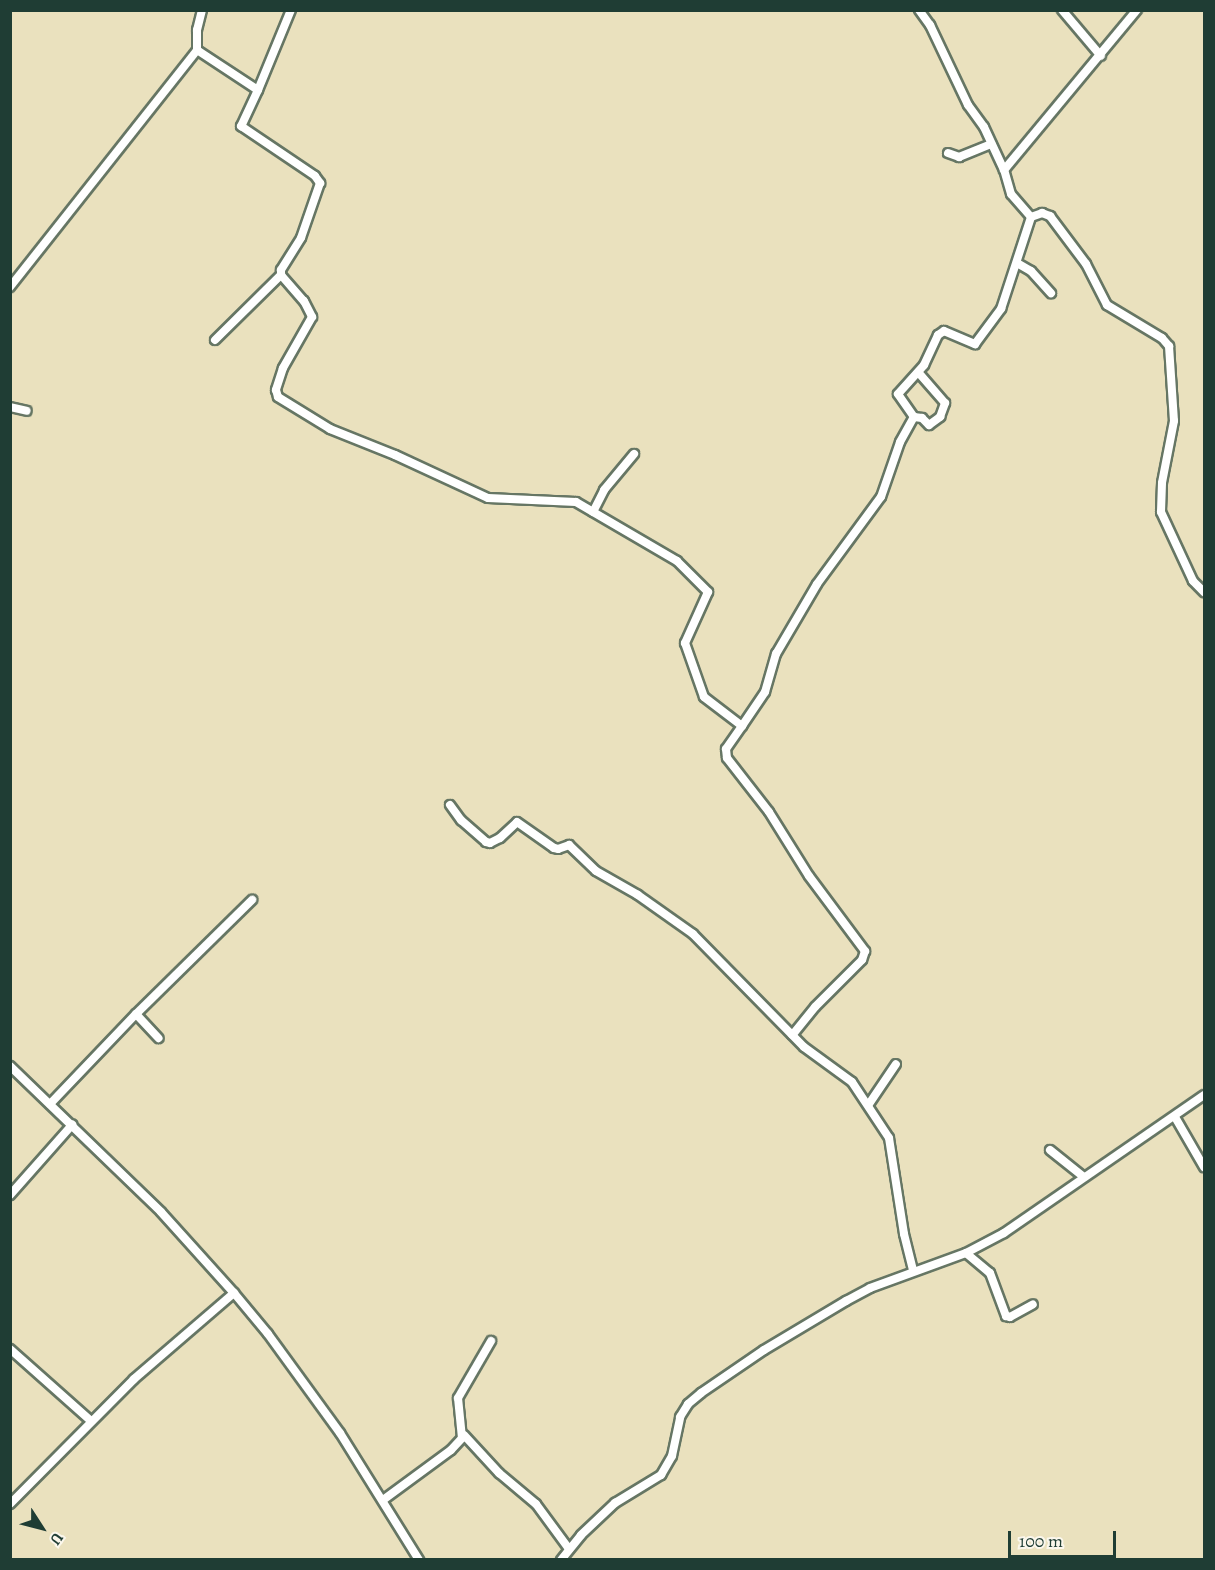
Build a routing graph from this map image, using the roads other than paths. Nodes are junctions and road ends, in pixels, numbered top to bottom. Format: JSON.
{"nodes":[{"id":1,"x":202,"y":10,"type":"edge"},
{"id":2,"x":291,"y":10,"type":"edge"},
{"id":3,"x":919,"y":10,"type":"edge"},
{"id":4,"x":1062,"y":10,"type":"edge"},
{"id":5,"x":1137,"y":10,"type":"edge"},
{"id":6,"x":197,"y":50,"type":"junction"},
{"id":7,"x":1101,"y":56,"type":"junction"},
{"id":8,"x":258,"y":90,"type":"junction"},
{"id":9,"x":992,"y":144,"type":"junction"},
{"id":10,"x":948,"y":153,"type":"dead end"},
{"id":11,"x":1004,"y":170,"type":"junction"},
{"id":12,"x":1032,"y":217,"type":"junction"},
{"id":13,"x":1017,"y":262,"type":"junction"},
{"id":14,"x":281,"y":275,"type":"junction"},
{"id":15,"x":10,"y":287,"type":"edge"},
{"id":16,"x":1051,"y":293,"type":"dead end"},
{"id":17,"x":215,"y":340,"type":"dead end"},
{"id":18,"x":919,"y":373,"type":"junction"},
{"id":19,"x":10,"y":407,"type":"edge"},
{"id":20,"x":27,"y":411,"type":"dead end"},
{"id":21,"x":914,"y":417,"type":"junction"},
{"id":22,"x":634,"y":454,"type":"dead end"},
{"id":23,"x":593,"y":512,"type":"junction"},
{"id":24,"x":1204,"y":592,"type":"edge"},
{"id":25,"x":742,"y":726,"type":"junction"},
{"id":26,"x":450,"y":805,"type":"dead end"},
{"id":27,"x":252,"y":900,"type":"dead end"},
{"id":28,"x":136,"y":1014,"type":"junction"},
{"id":29,"x":792,"y":1035,"type":"junction"},
{"id":30,"x":158,"y":1038,"type":"dead end"},
{"id":31,"x":896,"y":1064,"type":"dead end"},
{"id":32,"x":10,"y":1066,"type":"edge"},
{"id":33,"x":1204,"y":1095,"type":"edge"},
{"id":34,"x":51,"y":1104,"type":"junction"},
{"id":35,"x":869,"y":1104,"type":"junction"},
{"id":36,"x":1175,"y":1117,"type":"junction"},
{"id":37,"x":72,"y":1125,"type":"junction"},
{"id":38,"x":1050,"y":1150,"type":"dead end"},
{"id":39,"x":1204,"y":1167,"type":"edge"},
{"id":40,"x":1084,"y":1177,"type":"junction"},
{"id":41,"x":10,"y":1195,"type":"edge"},
{"id":42,"x":966,"y":1253,"type":"junction"},
{"id":43,"x":914,"y":1271,"type":"junction"},
{"id":44,"x":234,"y":1293,"type":"junction"},
{"id":45,"x":1033,"y":1304,"type":"dead end"},
{"id":46,"x":491,"y":1341,"type":"dead end"},
{"id":47,"x":10,"y":1349,"type":"edge"},
{"id":48,"x":91,"y":1421,"type":"junction"},
{"id":49,"x":464,"y":1435,"type":"junction"},
{"id":50,"x":383,"y":1500,"type":"junction"},
{"id":51,"x":10,"y":1504,"type":"edge"},
{"id":52,"x":569,"y":1550,"type":"junction"},
{"id":53,"x":419,"y":1560,"type":"edge"},
{"id":54,"x":561,"y":1560,"type":"edge"}],
"edges":[{"from":1,"to":6,"type":"street"},
{"from":2,"to":8,"type":"street"},
{"from":3,"to":9,"type":"street"},
{"from":4,"to":7,"type":"street"},
{"from":5,"to":7,"type":"street"},
{"from":6,"to":8,"type":"street"},
{"from":6,"to":15,"type":"street"},
{"from":7,"to":11,"type":"street"},
{"from":8,"to":14,"type":"street"},
{"from":9,"to":10,"type":"street"},
{"from":9,"to":11,"type":"street"},
{"from":11,"to":12,"type":"street"},
{"from":12,"to":13,"type":"street"},
{"from":12,"to":24,"type":"street"},
{"from":13,"to":16,"type":"street"},
{"from":13,"to":18,"type":"street"},
{"from":14,"to":17,"type":"street"},
{"from":14,"to":23,"type":"street"},
{"from":18,"to":21,"type":"street"},
{"from":18,"to":21,"type":"street"},
{"from":19,"to":20,"type":"street"},
{"from":21,"to":25,"type":"street"},
{"from":22,"to":23,"type":"street"},
{"from":23,"to":25,"type":"street"},
{"from":25,"to":29,"type":"street"},
{"from":26,"to":29,"type":"street"},
{"from":27,"to":28,"type":"street"},
{"from":28,"to":30,"type":"street"},
{"from":28,"to":34,"type":"street"},
{"from":29,"to":35,"type":"street"},
{"from":31,"to":35,"type":"street"},
{"from":32,"to":34,"type":"street"},
{"from":33,"to":36,"type":"street"},
{"from":34,"to":37,"type":"street"},
{"from":35,"to":43,"type":"street"},
{"from":36,"to":39,"type":"street"},
{"from":36,"to":40,"type":"street"},
{"from":37,"to":41,"type":"street"},
{"from":37,"to":44,"type":"street"},
{"from":38,"to":40,"type":"street"},
{"from":40,"to":42,"type":"street"},
{"from":42,"to":43,"type":"street"},
{"from":42,"to":45,"type":"street"},
{"from":43,"to":52,"type":"street"},
{"from":44,"to":48,"type":"street"},
{"from":44,"to":50,"type":"street"},
{"from":46,"to":49,"type":"street"},
{"from":47,"to":48,"type":"street"},
{"from":48,"to":51,"type":"street"},
{"from":49,"to":50,"type":"street"},
{"from":49,"to":52,"type":"street"},
{"from":50,"to":53,"type":"street"},
{"from":52,"to":54,"type":"street"}]}
